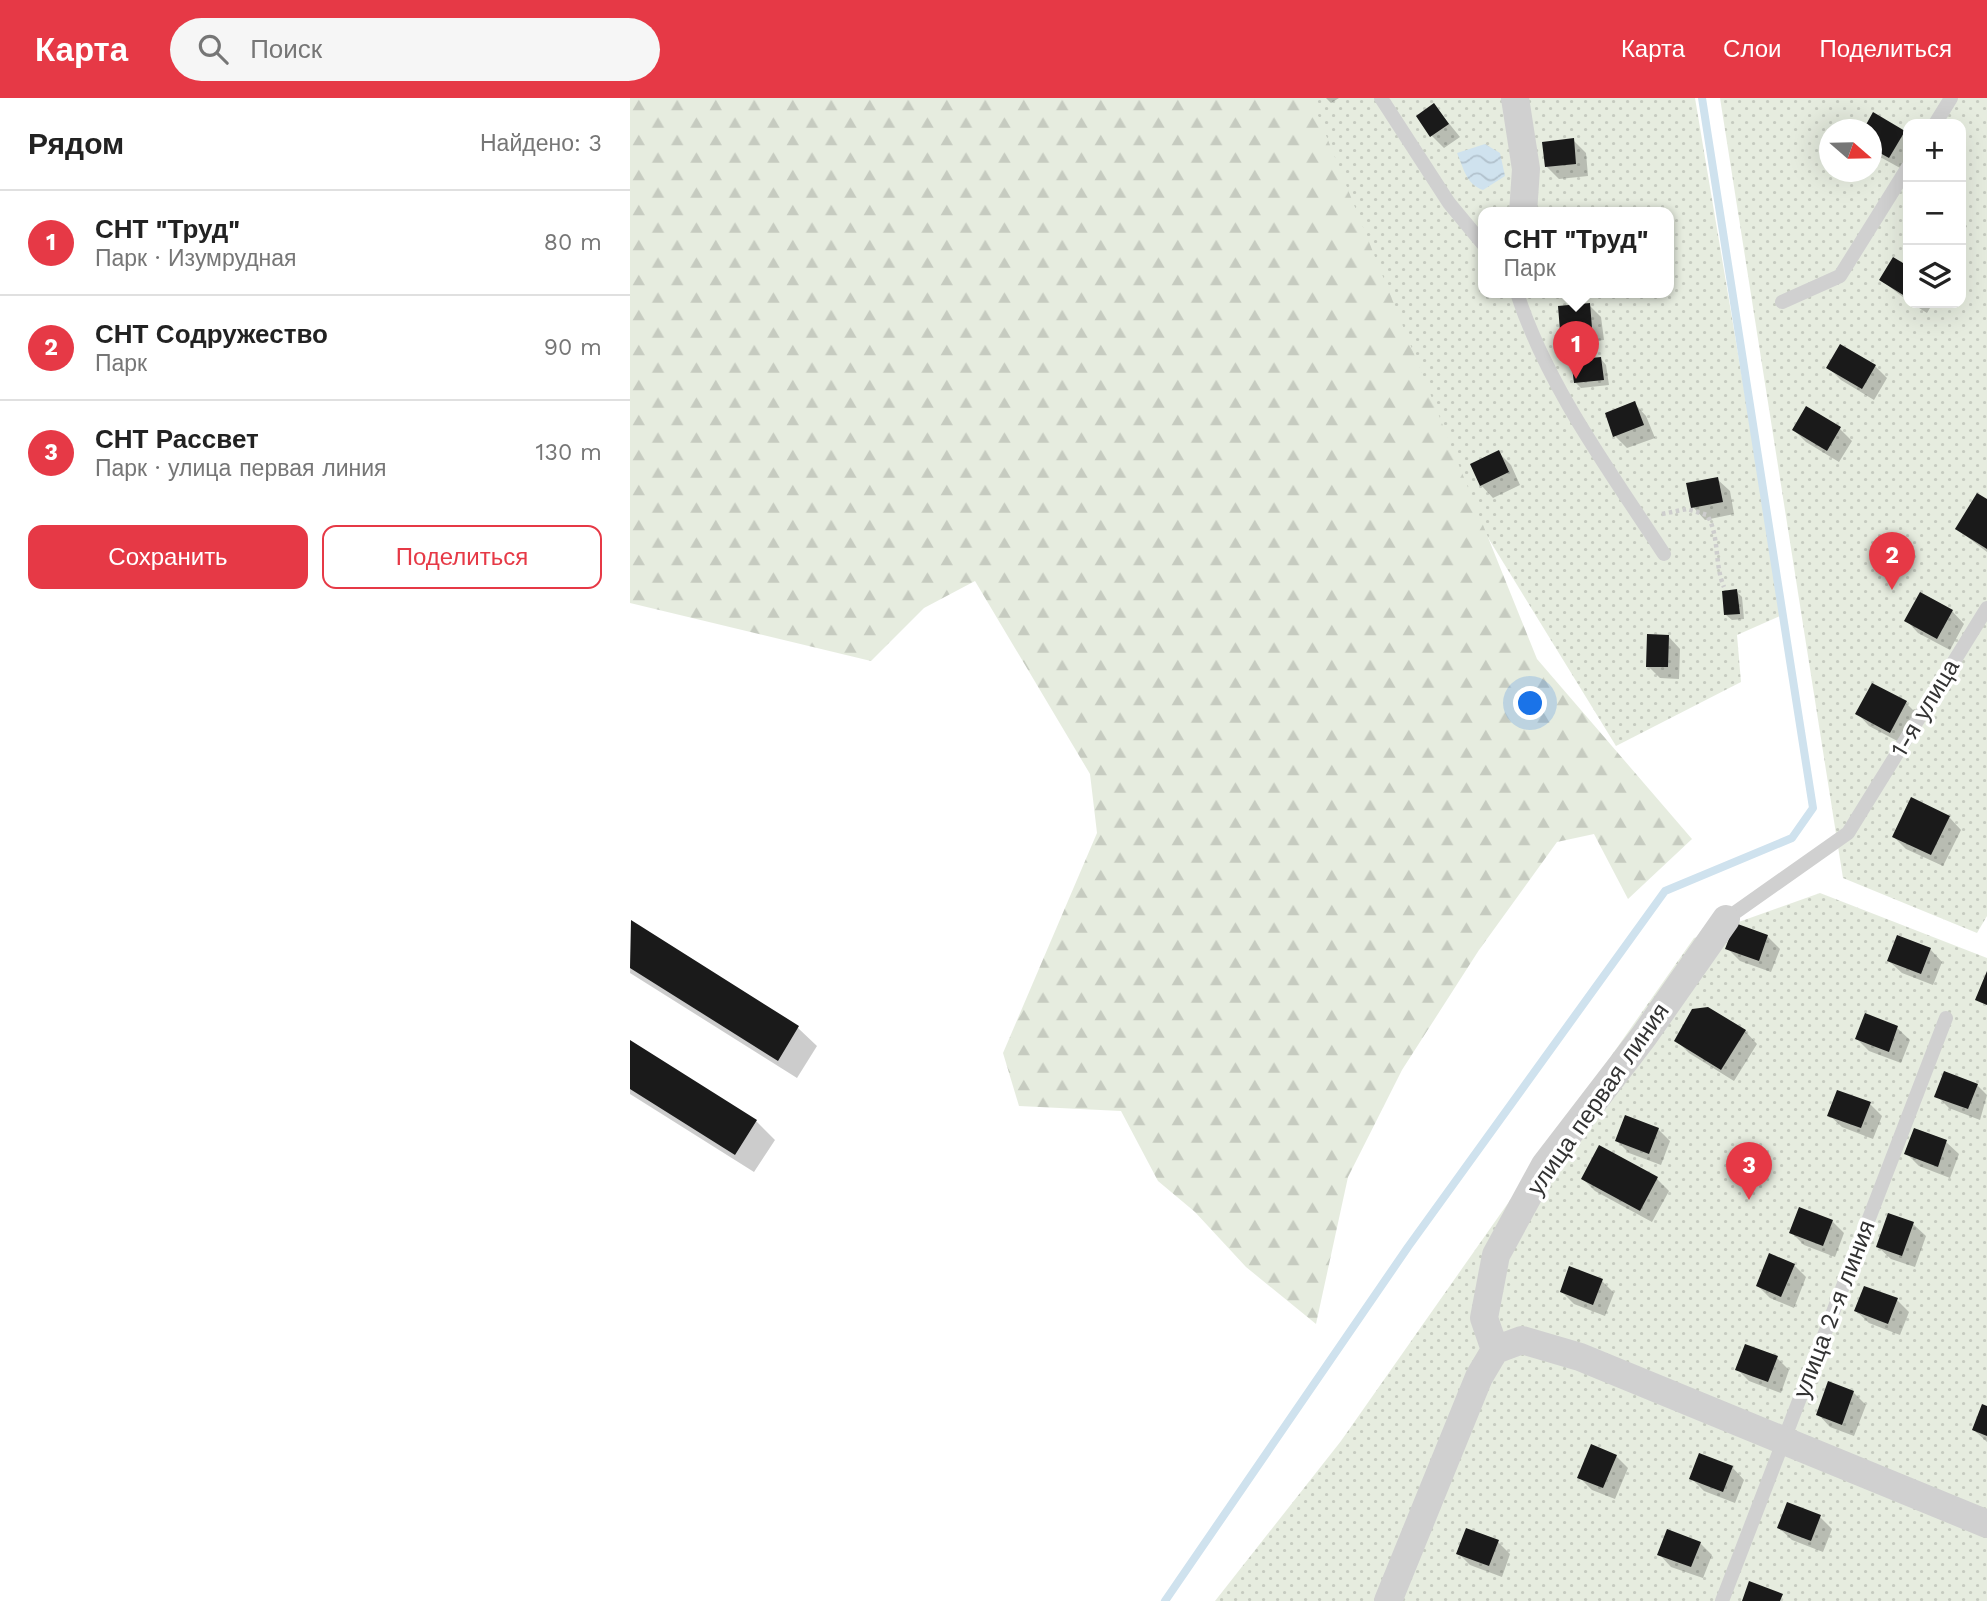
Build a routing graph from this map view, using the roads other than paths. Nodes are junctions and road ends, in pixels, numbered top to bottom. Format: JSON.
{"nodes":[{"id":1,"x":1381,"y":98,"type":"edge"},
{"id":2,"x":1515,"y":98,"type":"edge"},
{"id":3,"x":1951,"y":98,"type":"edge"},
{"id":4,"x":1938,"y":119,"type":"edge"},
{"id":5,"x":1903,"y":175,"type":"edge"},
{"id":6,"x":1523,"y":207,"type":"edge"},
{"id":7,"x":1478,"y":238,"type":"edge"},
{"id":8,"x":1519,"y":298,"type":"edge"},
{"id":9,"x":1782,"y":302,"type":"dead end"},
{"id":10,"x":1664,"y":554,"type":"dead end"},
{"id":11,"x":1987,"y":607,"type":"edge"},
{"id":12,"x":1726,"y":919,"type":"joint"},
{"id":13,"x":1947,"y":1018,"type":"dead end"},
{"id":14,"x":1495,"y":1350,"type":"junction"},
{"id":15,"x":1784,"y":1439,"type":"junction"},
{"id":16,"x":1987,"y":1524,"type":"edge"},
{"id":17,"x":1388,"y":1601,"type":"edge"},
{"id":18,"x":1722,"y":1601,"type":"edge"}],
"edges":[{"from":1,"to":7,"type":"lane"},
{"from":2,"to":6,"type":"street"},
{"from":3,"to":4,"type":"lane"},
{"from":5,"to":9,"type":"lane"},
{"from":8,"to":10,"type":"lane"},
{"from":11,"to":12,"type":"lane","name":"1-я улица"},
{"from":12,"to":14,"type":"street","name":"улица первая линия"},
{"from":13,"to":15,"type":"lane","name":"улица 2-я линия"},
{"from":14,"to":15,"type":"street"},
{"from":14,"to":17,"type":"street"},
{"from":15,"to":16,"type":"street"},
{"from":15,"to":18,"type":"lane","name":"улица 2-я линия"}]}
